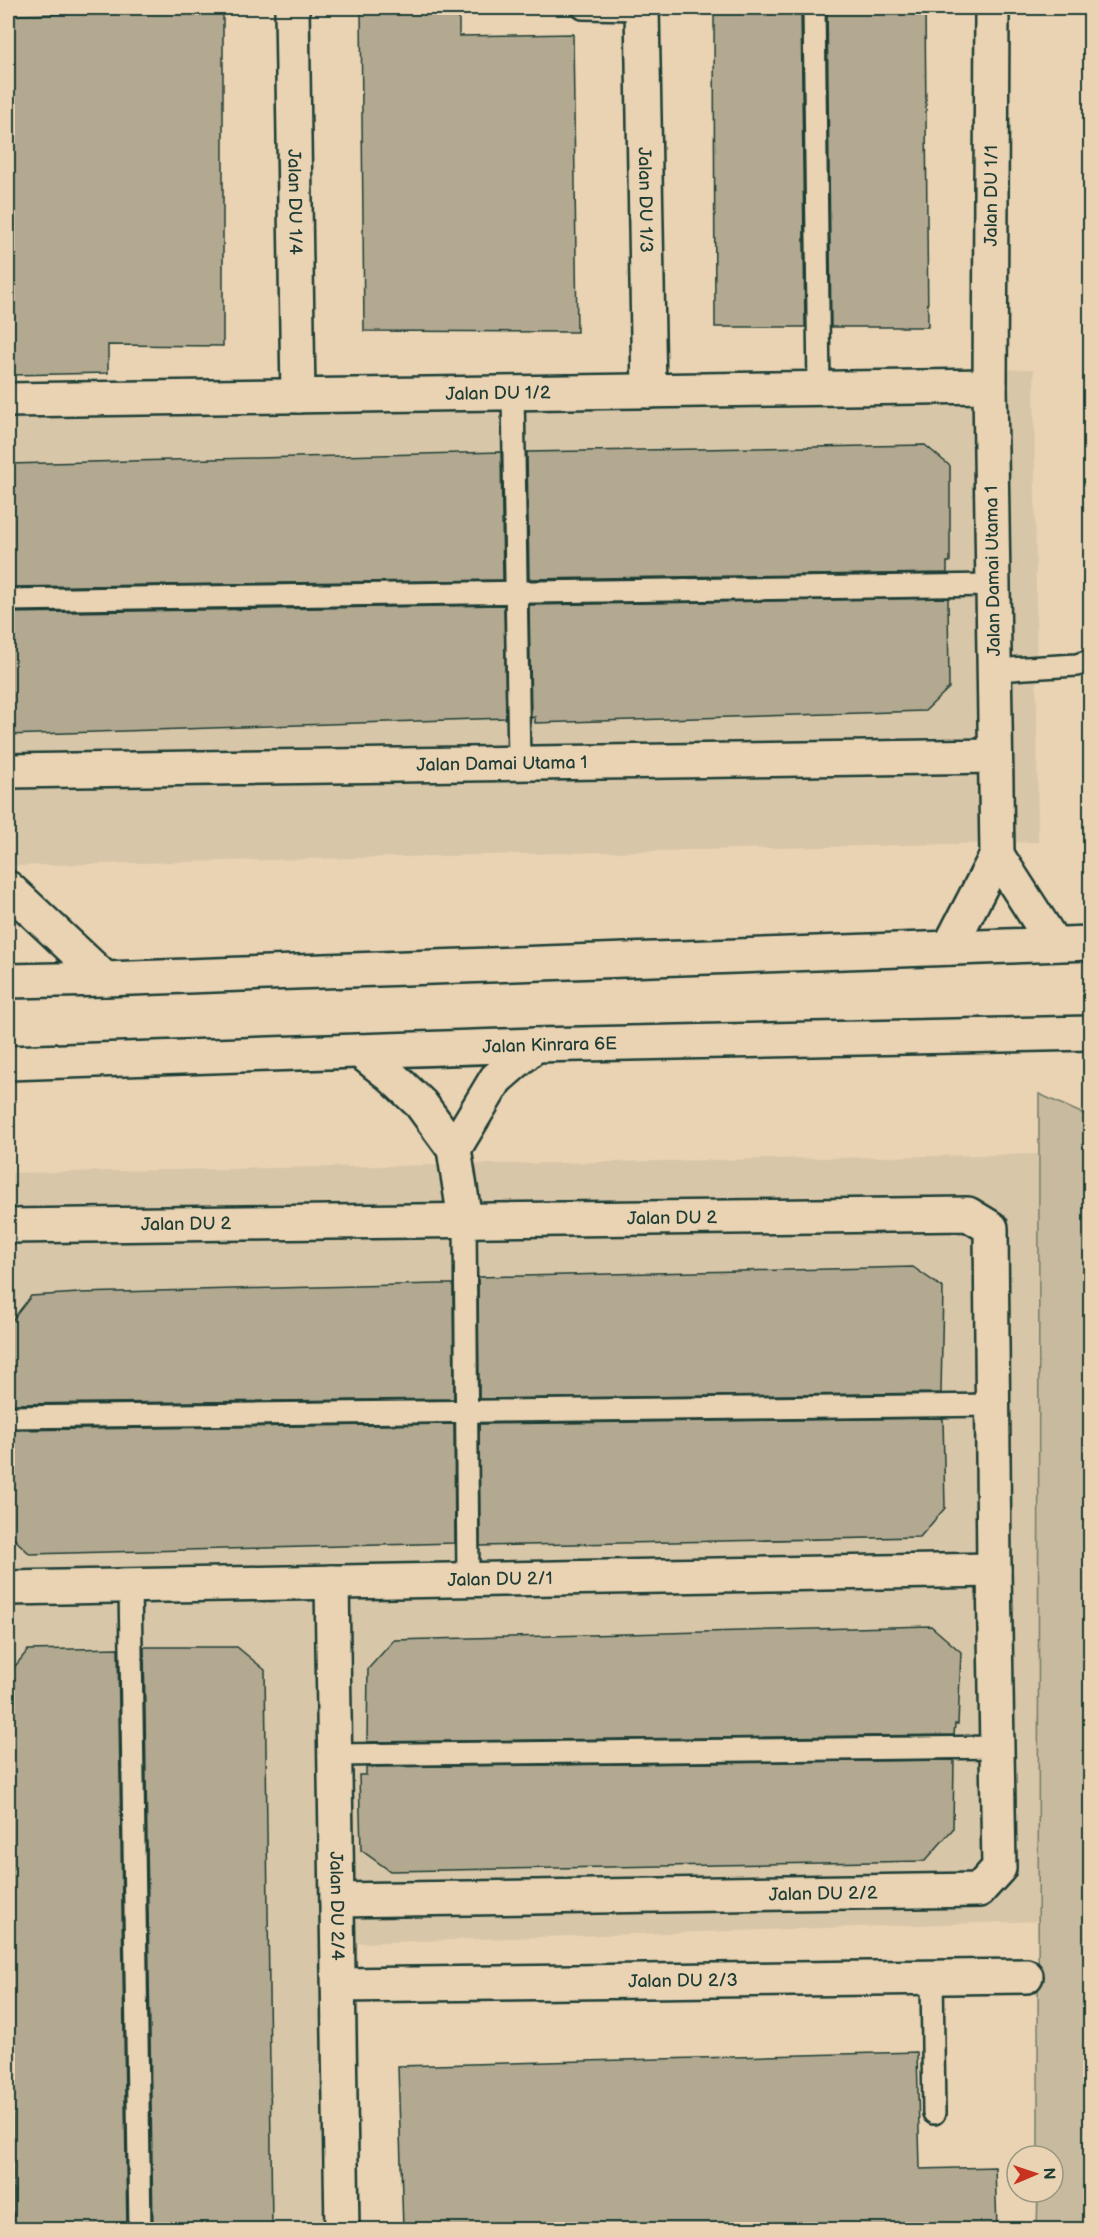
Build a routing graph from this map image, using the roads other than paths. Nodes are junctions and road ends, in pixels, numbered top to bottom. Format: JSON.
{"nodes":[{"id":1,"x":292,"y":8,"type":"edge"},
{"id":2,"x":583,"y":8,"type":"edge"},
{"id":3,"x":642,"y":8,"type":"edge"},
{"id":4,"x":814,"y":8,"type":"edge"},
{"id":5,"x":992,"y":8,"type":"edge"},
{"id":6,"x":990,"y":386,"type":"junction"},
{"id":7,"x":819,"y":388,"type":"junction"},
{"id":8,"x":649,"y":391,"type":"junction"},
{"id":9,"x":513,"y":393,"type":"junction"},
{"id":10,"x":298,"y":396,"type":"junction"},
{"id":11,"x":8,"y":400,"type":"edge"},
{"id":12,"x":993,"y":585,"type":"junction"},
{"id":13,"x":516,"y":592,"type":"junction"},
{"id":14,"x":8,"y":600,"type":"edge"},
{"id":15,"x":1090,"y":661,"type":"edge"},
{"id":16,"x":994,"y":670,"type":"junction"},
{"id":17,"x":995,"y":756,"type":"junction"},
{"id":18,"x":519,"y":763,"type":"junction"},
{"id":19,"x":8,"y":771,"type":"edge"},
{"id":20,"x":997,"y":855,"type":"junction"},
{"id":21,"x":8,"y":888,"type":"edge"},
{"id":22,"x":1090,"y":943,"type":"edge"},
{"id":23,"x":1054,"y":944,"type":"junction"},
{"id":24,"x":949,"y":948,"type":"junction"},
{"id":25,"x":105,"y":979,"type":"junction"},
{"id":26,"x":8,"y":981,"type":"edge"},
{"id":27,"x":1090,"y":1033,"type":"edge"},
{"id":28,"x":535,"y":1045,"type":"junction"},
{"id":29,"x":360,"y":1051,"type":"junction"},
{"id":30,"x":8,"y":1063,"type":"edge"},
{"id":31,"x":454,"y":1149,"type":"junction"},
{"id":32,"x":465,"y":1220,"type":"junction"},
{"id":33,"x":8,"y":1226,"type":"edge"},
{"id":34,"x":993,"y":1405,"type":"junction"},
{"id":35,"x":467,"y":1412,"type":"junction"},
{"id":36,"x":8,"y":1417,"type":"edge"},
{"id":37,"x":994,"y":1569,"type":"junction"},
{"id":38,"x":468,"y":1579,"type":"junction"},
{"id":39,"x":332,"y":1582,"type":"junction"},
{"id":40,"x":130,"y":1586,"type":"junction"},
{"id":41,"x":8,"y":1588,"type":"edge"},
{"id":42,"x":998,"y":1747,"type":"junction"},
{"id":43,"x":336,"y":1755,"type":"junction"},
{"id":44,"x":337,"y":1900,"type":"junction"},
{"id":45,"x":1026,"y":1976,"type":"dead end"},
{"id":46,"x":932,"y":1978,"type":"junction"},
{"id":47,"x":339,"y":1985,"type":"junction"},
{"id":48,"x":934,"y":2113,"type":"dead end"},
{"id":49,"x":140,"y":2229,"type":"edge"},
{"id":50,"x":342,"y":2229,"type":"edge"}],
"edges":[{"from":1,"to":10,"type":"street","name":"Jalan DU 1/4"},
{"from":2,"to":3,"type":"lane"},
{"from":3,"to":8,"type":"street","name":"Jalan DU 1/3"},
{"from":4,"to":7,"type":"lane"},
{"from":5,"to":6,"type":"street","name":"Jalan DU 1/1"},
{"from":6,"to":7,"type":"street","name":"Jalan DU 1/2"},
{"from":6,"to":12,"type":"street","name":"Jalan Damai Utama 1"},
{"from":7,"to":8,"type":"street","name":"Jalan DU 1/2"},
{"from":8,"to":9,"type":"street","name":"Jalan DU 1/2"},
{"from":9,"to":10,"type":"street","name":"Jalan DU 1/2"},
{"from":9,"to":13,"type":"lane"},
{"from":10,"to":11,"type":"street","name":"Jalan DU 1/2"},
{"from":12,"to":13,"type":"lane"},
{"from":12,"to":16,"type":"street","name":"Jalan Damai Utama 1"},
{"from":13,"to":14,"type":"lane"},
{"from":13,"to":18,"type":"lane"},
{"from":15,"to":16,"type":"lane"},
{"from":16,"to":17,"type":"street","name":"Jalan Damai Utama 1"},
{"from":17,"to":18,"type":"street","name":"Jalan Damai Utama 1"},
{"from":17,"to":20,"type":"street","name":"Jalan Damai Utama 1"},
{"from":18,"to":19,"type":"street","name":"Jalan Damai Utama 1"},
{"from":20,"to":23,"type":"street"},
{"from":20,"to":24,"type":"street","name":"Jalan Damai Utama 1"},
{"from":21,"to":25,"type":"street"},
{"from":22,"to":23,"type":"street"},
{"from":23,"to":24,"type":"street"},
{"from":24,"to":25,"type":"street"},
{"from":25,"to":26,"type":"street"},
{"from":27,"to":28,"type":"street","name":"Jalan Kinrara 6E"},
{"from":28,"to":29,"type":"street","name":"Jalan Kinrara 6E"},
{"from":28,"to":31,"type":"street"},
{"from":29,"to":30,"type":"street","name":"Jalan Kinrara 6E"},
{"from":29,"to":31,"type":"street"},
{"from":31,"to":32,"type":"street"},
{"from":32,"to":33,"type":"street","name":"Jalan DU 2"},
{"from":32,"to":34,"type":"street","name":"Jalan DU 2"},
{"from":32,"to":35,"type":"lane"},
{"from":34,"to":35,"type":"lane"},
{"from":34,"to":37,"type":"street","name":"Jalan DU 2"},
{"from":35,"to":36,"type":"lane"},
{"from":35,"to":38,"type":"lane"},
{"from":37,"to":38,"type":"street","name":"Jalan DU 2/1"},
{"from":37,"to":42,"type":"street","name":"Jalan DU 2/2"},
{"from":38,"to":39,"type":"street","name":"Jalan DU 2/1"},
{"from":39,"to":40,"type":"street","name":"Jalan DU 2/1"},
{"from":39,"to":43,"type":"street","name":"Jalan DU 2/4"},
{"from":40,"to":41,"type":"street","name":"Jalan DU 2/1"},
{"from":40,"to":49,"type":"lane"},
{"from":42,"to":43,"type":"lane"},
{"from":42,"to":44,"type":"street","name":"Jalan DU 2/2"},
{"from":43,"to":44,"type":"street","name":"Jalan DU 2/4"},
{"from":44,"to":47,"type":"street","name":"Jalan DU 2/4"},
{"from":45,"to":46,"type":"street","name":"Jalan DU 2/3"},
{"from":46,"to":47,"type":"street","name":"Jalan DU 2/3"},
{"from":46,"to":48,"type":"lane"},
{"from":47,"to":50,"type":"street","name":"Jalan DU 2/4"}]}
